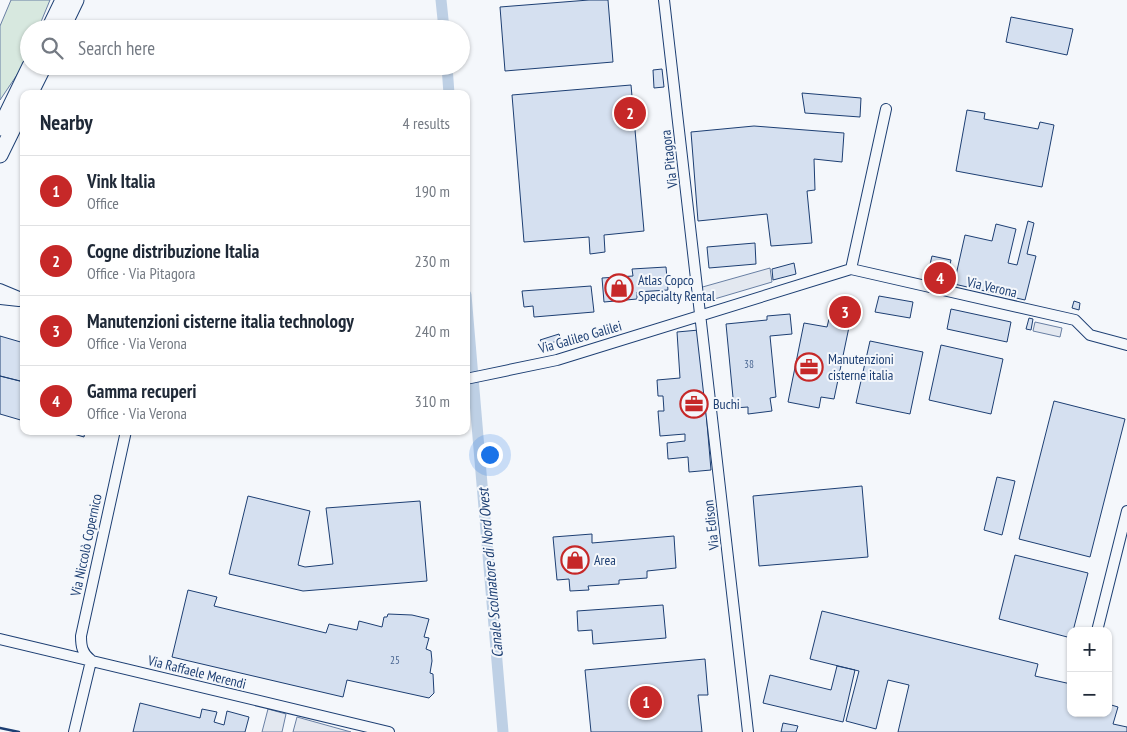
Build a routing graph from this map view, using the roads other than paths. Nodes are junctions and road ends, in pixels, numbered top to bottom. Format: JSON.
{"nodes":[{"id":1,"x":63,"y":0,"type":"edge"},
{"id":2,"x":76,"y":0,"type":"edge"},
{"id":3,"x":664,"y":0,"type":"edge"},
{"id":4,"x":53,"y":20,"type":"edge"},
{"id":5,"x":66,"y":20,"type":"edge"},
{"id":6,"x":26,"y":75,"type":"edge"},
{"id":7,"x":40,"y":75,"type":"edge"},
{"id":8,"x":32,"y":90,"type":"edge"},
{"id":9,"x":886,"y":109,"type":"dead end"},
{"id":10,"x":20,"y":114,"type":"edge"},
{"id":11,"x":0,"y":128,"type":"edge"},
{"id":12,"x":0,"y":154,"type":"edge"},
{"id":13,"x":851,"y":269,"type":"junction"},
{"id":14,"x":0,"y":289,"type":"edge"},
{"id":15,"x":20,"y":298,"type":"edge"},
{"id":16,"x":0,"y":299,"type":"edge"},
{"id":17,"x":20,"y":300,"type":"edge"},
{"id":18,"x":701,"y":315,"type":"junction"},
{"id":19,"x":1127,"y":345,"type":"edge"},
{"id":20,"x":470,"y":378,"type":"edge"},
{"id":21,"x":125,"y":435,"type":"edge"},
{"id":22,"x":1127,"y":511,"type":"edge"},
{"id":23,"x":1098,"y":627,"type":"edge"},
{"id":24,"x":0,"y":639,"type":"edge"},
{"id":25,"x":91,"y":661,"type":"junction"},
{"id":26,"x":74,"y":732,"type":"edge"},
{"id":27,"x":389,"y":732,"type":"edge"},
{"id":28,"x":748,"y":732,"type":"edge"}],
"edges":[{"from":1,"to":4,"type":"main road"},
{"from":2,"to":5,"type":"main road"},
{"from":3,"to":18,"type":"street","name":"Via Pitagora"},
{"from":6,"to":11,"type":"main road"},
{"from":7,"to":8,"type":"main road"},
{"from":9,"to":13,"type":"street"},
{"from":10,"to":12,"type":"main road"},
{"from":13,"to":18,"type":"street","name":"Via Verona"},
{"from":13,"to":19,"type":"street","name":"Via Verona"},
{"from":14,"to":15,"type":"street"},
{"from":16,"to":17,"type":"street"},
{"from":18,"to":20,"type":"street","name":"Via Galileo Galilei"},
{"from":18,"to":28,"type":"street","name":"Via Edison"},
{"from":21,"to":25,"type":"street","name":"Via Niccolò Copernico"},
{"from":22,"to":23,"type":"street"},
{"from":24,"to":25,"type":"street","name":"Via Raffaele Merendi"},
{"from":25,"to":26,"type":"street"},
{"from":25,"to":27,"type":"street","name":"Via Raffaele Merendi"}]}
